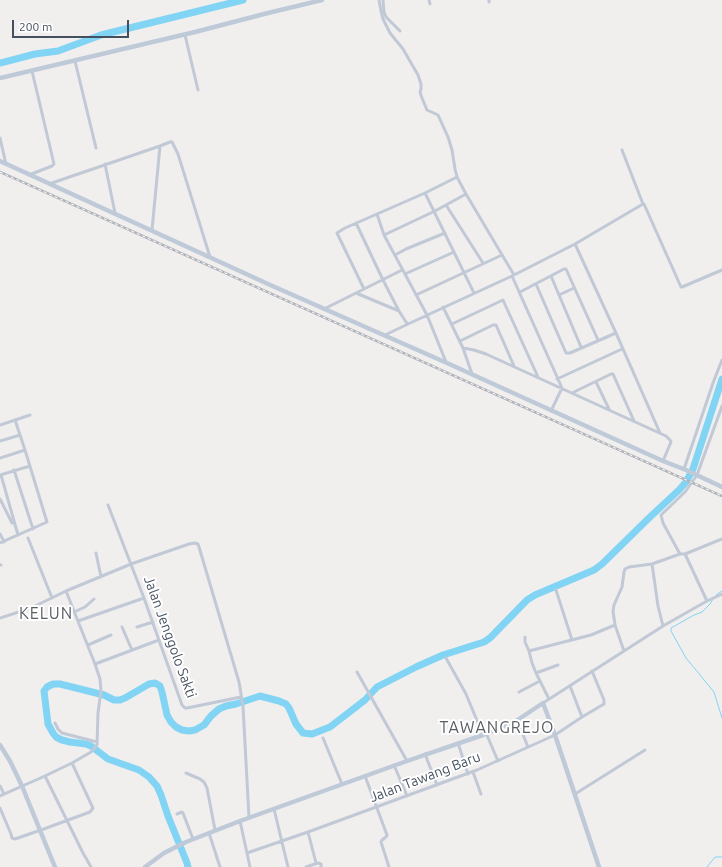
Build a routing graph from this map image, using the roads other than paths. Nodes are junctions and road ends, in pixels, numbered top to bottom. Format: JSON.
{"nodes":[{"id":1,"x":322,"y":0,"type":"edge"},
{"id":2,"x":379,"y":0,"type":"edge"},
{"id":3,"x":383,"y":0,"type":"edge"},
{"id":4,"x":400,"y":31,"type":"dead end"},
{"id":5,"x":185,"y":35,"type":"junction"},
{"id":6,"x":75,"y":61,"type":"junction"},
{"id":7,"x":32,"y":71,"type":"junction"},
{"id":8,"x":0,"y":78,"type":"edge"},
{"id":9,"x":198,"y":90,"type":"dead end"},
{"id":10,"x":0,"y":138,"type":"edge"},
{"id":11,"x":160,"y":146,"type":"junction"},
{"id":12,"x":96,"y":148,"type":"dead end"},
{"id":13,"x":622,"y":150,"type":"dead end"},
{"id":14,"x":0,"y":161,"type":"edge"},
{"id":15,"x":6,"y":164,"type":"junction"},
{"id":16,"x":105,"y":164,"type":"junction"},
{"id":17,"x":29,"y":174,"type":"junction"},
{"id":18,"x":457,"y":177,"type":"junction"},
{"id":19,"x":49,"y":184,"type":"junction"},
{"id":20,"x":425,"y":193,"type":"junction"},
{"id":21,"x":466,"y":194,"type":"junction"},
{"id":22,"x":642,"y":204,"type":"junction"},
{"id":23,"x":446,"y":205,"type":"junction"},
{"id":24,"x":435,"y":211,"type":"junction"},
{"id":25,"x":115,"y":213,"type":"junction"},
{"id":26,"x":377,"y":214,"type":"junction"},
{"id":27,"x":356,"y":223,"type":"junction"},
{"id":28,"x":152,"y":230,"type":"junction"},
{"id":29,"x":445,"y":233,"type":"junction"},
{"id":30,"x":384,"y":235,"type":"junction"},
{"id":31,"x":575,"y":244,"type":"junction"},
{"id":32,"x":454,"y":252,"type":"junction"},
{"id":33,"x":395,"y":255,"type":"junction"},
{"id":34,"x":502,"y":255,"type":"junction"},
{"id":35,"x":210,"y":258,"type":"junction"},
{"id":36,"x":484,"y":263,"type":"junction"},
{"id":37,"x":402,"y":270,"type":"junction"},
{"id":38,"x":722,"y":270,"type":"edge"},
{"id":39,"x":464,"y":272,"type":"junction"},
{"id":40,"x":405,"y":274,"type":"junction"},
{"id":41,"x":513,"y":275,"type":"junction"},
{"id":42,"x":551,"y":276,"type":"junction"},
{"id":43,"x":383,"y":280,"type":"junction"},
{"id":44,"x":536,"y":284,"type":"junction"},
{"id":45,"x":574,"y":288,"type":"junction"},
{"id":46,"x":364,"y":289,"type":"junction"},
{"id":47,"x":520,"y":292,"type":"junction"},
{"id":48,"x":356,"y":293,"type":"junction"},
{"id":49,"x":474,"y":293,"type":"junction"},
{"id":50,"x":416,"y":294,"type":"junction"},
{"id":51,"x":559,"y":295,"type":"junction"},
{"id":52,"x":443,"y":307,"type":"junction"},
{"id":53,"x":324,"y":309,"type":"junction"},
{"id":54,"x":399,"y":311,"type":"junction"},
{"id":55,"x":426,"y":315,"type":"junction"},
{"id":56,"x":408,"y":324,"type":"junction"},
{"id":57,"x":452,"y":324,"type":"junction"},
{"id":58,"x":616,"y":333,"type":"junction"},
{"id":59,"x":384,"y":336,"type":"junction"},
{"id":60,"x":598,"y":340,"type":"junction"},
{"id":61,"x":460,"y":341,"type":"junction"},
{"id":62,"x":582,"y":347,"type":"junction"},
{"id":63,"x":464,"y":348,"type":"junction"},
{"id":64,"x":622,"y":349,"type":"junction"},
{"id":65,"x":722,"y":360,"type":"edge"},
{"id":66,"x":447,"y":363,"type":"junction"},
{"id":67,"x":514,"y":367,"type":"junction"},
{"id":68,"x":472,"y":375,"type":"junction"},
{"id":69,"x":538,"y":378,"type":"junction"},
{"id":70,"x":557,"y":379,"type":"junction"},
{"id":71,"x":596,"y":382,"type":"junction"},
{"id":72,"x":562,"y":388,"type":"junction"},
{"id":73,"x":572,"y":393,"type":"junction"},
{"id":74,"x":722,"y":406,"type":"edge"},
{"id":75,"x":609,"y":410,"type":"junction"},
{"id":76,"x":551,"y":411,"type":"junction"},
{"id":77,"x":30,"y":415,"type":"dead end"},
{"id":78,"x":15,"y":420,"type":"junction"},
{"id":79,"x":634,"y":421,"type":"junction"},
{"id":80,"x":0,"y":425,"type":"edge"},
{"id":81,"x":660,"y":433,"type":"junction"},
{"id":82,"x":20,"y":435,"type":"junction"},
{"id":83,"x":0,"y":442,"type":"edge"},
{"id":84,"x":25,"y":450,"type":"junction"},
{"id":85,"x":0,"y":458,"type":"edge"},
{"id":86,"x":663,"y":461,"type":"junction"},
{"id":87,"x":30,"y":466,"type":"junction"},
{"id":88,"x":14,"y":470,"type":"junction"},
{"id":89,"x":685,"y":470,"type":"junction"},
{"id":90,"x":0,"y":475,"type":"edge"},
{"id":91,"x":696,"y":475,"type":"junction"},
{"id":92,"x":722,"y":487,"type":"edge"},
{"id":93,"x":0,"y":499,"type":"edge"},
{"id":94,"x":108,"y":505,"type":"dead end"},
{"id":95,"x":33,"y":528,"type":"junction"},
{"id":96,"x":16,"y":530,"type":"junction"},
{"id":97,"x":0,"y":534,"type":"edge"},
{"id":98,"x":18,"y":535,"type":"junction"},
{"id":99,"x":28,"y":538,"type":"dead end"},
{"id":100,"x":722,"y":540,"type":"edge"},
{"id":101,"x":2,"y":542,"type":"edge"},
{"id":102,"x":96,"y":553,"type":"dead end"},
{"id":103,"x":680,"y":554,"type":"junction"},
{"id":104,"x":685,"y":554,"type":"junction"},
{"id":105,"x":131,"y":564,"type":"junction"},
{"id":106,"x":652,"y":564,"type":"junction"},
{"id":107,"x":101,"y":577,"type":"junction"},
{"id":108,"x":556,"y":590,"type":"dead end"},
{"id":109,"x":66,"y":591,"type":"junction"},
{"id":110,"x":720,"y":594,"type":"edge"},
{"id":111,"x":52,"y":598,"type":"junction"},
{"id":112,"x":144,"y":598,"type":"junction"},
{"id":113,"x":94,"y":599,"type":"dead end"},
{"id":114,"x":707,"y":601,"type":"junction"},
{"id":115,"x":74,"y":612,"type":"junction"},
{"id":116,"x":0,"y":618,"type":"edge"},
{"id":117,"x":78,"y":621,"type":"junction"},
{"id":118,"x":153,"y":622,"type":"junction"},
{"id":119,"x":615,"y":625,"type":"junction"},
{"id":120,"x":663,"y":626,"type":"junction"},
{"id":121,"x":122,"y":627,"type":"dead end"},
{"id":122,"x":137,"y":627,"type":"dead end"},
{"id":123,"x":111,"y":636,"type":"dead end"},
{"id":124,"x":525,"y":637,"type":"dead end"},
{"id":125,"x":159,"y":640,"type":"junction"},
{"id":126,"x":572,"y":640,"type":"junction"},
{"id":127,"x":88,"y":645,"type":"junction"},
{"id":128,"x":132,"y":650,"type":"junction"},
{"id":129,"x":529,"y":651,"type":"junction"},
{"id":130,"x":624,"y":651,"type":"junction"},
{"id":131,"x":446,"y":658,"type":"dead end"},
{"id":132,"x":95,"y":664,"type":"junction"},
{"id":133,"x":558,"y":665,"type":"dead end"},
{"id":134,"x":592,"y":671,"type":"junction"},
{"id":135,"x":357,"y":672,"type":"dead end"},
{"id":136,"x":536,"y":673,"type":"junction"},
{"id":137,"x":540,"y":681,"type":"junction"},
{"id":138,"x":570,"y":686,"type":"junction"},
{"id":139,"x":519,"y":692,"type":"dead end"},
{"id":140,"x":241,"y":698,"type":"junction"},
{"id":141,"x":548,"y":699,"type":"junction"},
{"id":142,"x":543,"y":702,"type":"junction"},
{"id":143,"x":582,"y":717,"type":"junction"},
{"id":144,"x":517,"y":720,"type":"junction"},
{"id":145,"x":55,"y":723,"type":"dead end"},
{"id":146,"x":485,"y":734,"type":"junction"},
{"id":147,"x":555,"y":734,"type":"junction"},
{"id":148,"x":323,"y":738,"type":"dead end"},
{"id":149,"x":458,"y":743,"type":"junction"},
{"id":150,"x":97,"y":744,"type":"junction"},
{"id":151,"x":0,"y":745,"type":"edge"},
{"id":152,"x":528,"y":747,"type":"junction"},
{"id":153,"x":646,"y":750,"type":"dead end"},
{"id":154,"x":425,"y":754,"type":"junction"},
{"id":155,"x":407,"y":761,"type":"junction"},
{"id":156,"x":498,"y":761,"type":"junction"},
{"id":157,"x":72,"y":763,"type":"junction"},
{"id":158,"x":394,"y":765,"type":"junction"},
{"id":159,"x":473,"y":772,"type":"junction"},
{"id":160,"x":186,"y":773,"type":"dead end"},
{"id":161,"x":468,"y":774,"type":"junction"},
{"id":162,"x":45,"y":776,"type":"junction"},
{"id":163,"x":365,"y":776,"type":"junction"},
{"id":164,"x":342,"y":784,"type":"junction"},
{"id":165,"x":438,"y":785,"type":"junction"},
{"id":166,"x":0,"y":786,"type":"edge"},
{"id":167,"x":22,"y":786,"type":"junction"},
{"id":168,"x":4,"y":794,"type":"junction"},
{"id":169,"x":481,"y":794,"type":"dead end"},
{"id":170,"x":575,"y":794,"type":"junction"},
{"id":171,"x":0,"y":796,"type":"edge"},
{"id":172,"x":407,"y":796,"type":"junction"},
{"id":173,"x":377,"y":807,"type":"junction"},
{"id":174,"x":0,"y":808,"type":"edge"},
{"id":175,"x":274,"y":809,"type":"junction"},
{"id":176,"x":177,"y":814,"type":"dead end"},
{"id":177,"x":249,"y":818,"type":"junction"},
{"id":178,"x":67,"y":821,"type":"junction"},
{"id":179,"x":240,"y":821,"type":"junction"},
{"id":180,"x":41,"y":830,"type":"junction"},
{"id":181,"x":215,"y":830,"type":"junction"},
{"id":182,"x":308,"y":832,"type":"junction"},
{"id":183,"x":209,"y":833,"type":"junction"},
{"id":184,"x":193,"y":839,"type":"junction"},
{"id":185,"x":281,"y":842,"type":"junction"},
{"id":186,"x":247,"y":853,"type":"junction"},
{"id":187,"x":316,"y":863,"type":"junction"},
{"id":188,"x":55,"y":867,"type":"edge"},
{"id":189,"x":91,"y":867,"type":"edge"},
{"id":190,"x":145,"y":867,"type":"edge"},
{"id":191,"x":220,"y":867,"type":"edge"},
{"id":192,"x":250,"y":867,"type":"edge"},
{"id":193,"x":288,"y":867,"type":"edge"},
{"id":194,"x":306,"y":867,"type":"edge"},
{"id":195,"x":322,"y":867,"type":"edge"},
{"id":196,"x":389,"y":867,"type":"edge"},
{"id":197,"x":599,"y":867,"type":"edge"}],
"edges":[{"from":1,"to":5,"type":"street"},
{"from":2,"to":18,"type":"street"},
{"from":3,"to":4,"type":"street"},
{"from":5,"to":6,"type":"street"},
{"from":5,"to":9,"type":"street"},
{"from":6,"to":7,"type":"street"},
{"from":6,"to":12,"type":"street"},
{"from":7,"to":8,"type":"street"},
{"from":7,"to":17,"type":"street"},
{"from":10,"to":15,"type":"street"},
{"from":11,"to":16,"type":"street"},
{"from":11,"to":28,"type":"street"},
{"from":11,"to":35,"type":"street"},
{"from":13,"to":22,"type":"street"},
{"from":14,"to":15,"type":"street"},
{"from":15,"to":17,"type":"street"},
{"from":16,"to":19,"type":"street"},
{"from":16,"to":25,"type":"street"},
{"from":17,"to":19,"type":"street"},
{"from":18,"to":20,"type":"street"},
{"from":18,"to":21,"type":"street"},
{"from":19,"to":25,"type":"street"},
{"from":20,"to":24,"type":"street"},
{"from":20,"to":26,"type":"street"},
{"from":21,"to":23,"type":"street"},
{"from":21,"to":34,"type":"street"},
{"from":22,"to":31,"type":"street"},
{"from":22,"to":38,"type":"street"},
{"from":23,"to":24,"type":"street"},
{"from":23,"to":36,"type":"street"},
{"from":24,"to":29,"type":"street"},
{"from":24,"to":30,"type":"street"},
{"from":25,"to":28,"type":"street"},
{"from":26,"to":27,"type":"street"},
{"from":26,"to":30,"type":"street"},
{"from":27,"to":43,"type":"street"},
{"from":27,"to":46,"type":"street"},
{"from":28,"to":35,"type":"street"},
{"from":29,"to":32,"type":"street"},
{"from":29,"to":33,"type":"street"},
{"from":30,"to":33,"type":"street"},
{"from":31,"to":41,"type":"street"},
{"from":31,"to":58,"type":"street"},
{"from":32,"to":39,"type":"street"},
{"from":32,"to":40,"type":"street"},
{"from":33,"to":37,"type":"street"},
{"from":34,"to":36,"type":"street"},
{"from":34,"to":41,"type":"street"},
{"from":35,"to":53,"type":"street"},
{"from":36,"to":39,"type":"street"},
{"from":37,"to":40,"type":"street"},
{"from":37,"to":43,"type":"street"},
{"from":39,"to":49,"type":"street"},
{"from":39,"to":50,"type":"street"},
{"from":40,"to":50,"type":"street"},
{"from":41,"to":47,"type":"street"},
{"from":41,"to":49,"type":"street"},
{"from":42,"to":44,"type":"street"},
{"from":42,"to":45,"type":"street"},
{"from":42,"to":51,"type":"street"},
{"from":43,"to":46,"type":"street"},
{"from":43,"to":54,"type":"street"},
{"from":44,"to":47,"type":"street"},
{"from":44,"to":62,"type":"street"},
{"from":45,"to":51,"type":"street"},
{"from":45,"to":60,"type":"street"},
{"from":46,"to":48,"type":"street"},
{"from":47,"to":70,"type":"street"},
{"from":48,"to":53,"type":"street"},
{"from":48,"to":54,"type":"street"},
{"from":49,"to":52,"type":"street"},
{"from":50,"to":55,"type":"street"},
{"from":51,"to":62,"type":"street"},
{"from":52,"to":55,"type":"street"},
{"from":52,"to":57,"type":"street"},
{"from":53,"to":59,"type":"street"},
{"from":54,"to":56,"type":"street"},
{"from":55,"to":56,"type":"street"},
{"from":55,"to":66,"type":"street"},
{"from":56,"to":59,"type":"street"},
{"from":57,"to":61,"type":"street"},
{"from":57,"to":69,"type":"street"},
{"from":58,"to":60,"type":"street"},
{"from":58,"to":64,"type":"street"},
{"from":59,"to":66,"type":"street"},
{"from":60,"to":62,"type":"street"},
{"from":61,"to":63,"type":"street"},
{"from":61,"to":67,"type":"street"},
{"from":63,"to":67,"type":"street"},
{"from":63,"to":68,"type":"street"},
{"from":64,"to":70,"type":"street"},
{"from":64,"to":81,"type":"street"},
{"from":65,"to":89,"type":"street"},
{"from":66,"to":68,"type":"street"},
{"from":67,"to":69,"type":"street"},
{"from":68,"to":76,"type":"street"},
{"from":69,"to":72,"type":"street"},
{"from":70,"to":72,"type":"street"},
{"from":71,"to":73,"type":"street"},
{"from":71,"to":75,"type":"street"},
{"from":71,"to":79,"type":"street"},
{"from":72,"to":73,"type":"street"},
{"from":72,"to":76,"type":"street"},
{"from":73,"to":75,"type":"street"},
{"from":74,"to":91,"type":"street"},
{"from":75,"to":79,"type":"street"},
{"from":76,"to":86,"type":"street"},
{"from":77,"to":78,"type":"street"},
{"from":78,"to":80,"type":"street"},
{"from":78,"to":82,"type":"street"},
{"from":79,"to":81,"type":"street"},
{"from":81,"to":86,"type":"street"},
{"from":82,"to":83,"type":"street"},
{"from":82,"to":84,"type":"street"},
{"from":84,"to":85,"type":"street"},
{"from":84,"to":87,"type":"street"},
{"from":86,"to":89,"type":"street"},
{"from":87,"to":88,"type":"street"},
{"from":87,"to":95,"type":"street"},
{"from":88,"to":90,"type":"street"},
{"from":88,"to":95,"type":"street"},
{"from":89,"to":91,"type":"street"},
{"from":90,"to":96,"type":"street"},
{"from":91,"to":92,"type":"street"},
{"from":91,"to":103,"type":"street"},
{"from":93,"to":96,"type":"street"},
{"from":94,"to":105,"type":"street","name":"Jalan Jenggolo Sakti"},
{"from":95,"to":98,"type":"street"},
{"from":96,"to":98,"type":"street"},
{"from":97,"to":101,"type":"street"},
{"from":98,"to":101,"type":"street"},
{"from":99,"to":111,"type":"street"},
{"from":100,"to":104,"type":"street"},
{"from":102,"to":107,"type":"street"},
{"from":103,"to":104,"type":"street"},
{"from":103,"to":106,"type":"street"},
{"from":104,"to":114,"type":"street"},
{"from":105,"to":107,"type":"street"},
{"from":105,"to":112,"type":"street","name":"Jalan Jenggolo Sakti"},
{"from":105,"to":140,"type":"street"},
{"from":106,"to":119,"type":"street"},
{"from":106,"to":120,"type":"street"},
{"from":107,"to":109,"type":"street"},
{"from":108,"to":126,"type":"street"},
{"from":109,"to":111,"type":"street"},
{"from":109,"to":115,"type":"street"},
{"from":110,"to":114,"type":"street"},
{"from":111,"to":116,"type":"street"},
{"from":112,"to":117,"type":"street"},
{"from":112,"to":118,"type":"street","name":"Jalan Jenggolo Sakti"},
{"from":113,"to":115,"type":"street"},
{"from":114,"to":120,"type":"street"},
{"from":115,"to":117,"type":"street"},
{"from":117,"to":127,"type":"street"},
{"from":118,"to":122,"type":"street"},
{"from":118,"to":125,"type":"street","name":"Jalan Jenggolo Sakti"},
{"from":119,"to":126,"type":"street"},
{"from":119,"to":130,"type":"street"},
{"from":120,"to":130,"type":"street"},
{"from":121,"to":128,"type":"street"},
{"from":123,"to":127,"type":"street"},
{"from":124,"to":129,"type":"street"},
{"from":125,"to":128,"type":"street"},
{"from":125,"to":140,"type":"street","name":"Jalan Jenggolo Sakti"},
{"from":126,"to":129,"type":"street"},
{"from":127,"to":132,"type":"street"},
{"from":128,"to":132,"type":"street"},
{"from":129,"to":136,"type":"street"},
{"from":130,"to":134,"type":"street"},
{"from":131,"to":146,"type":"street"},
{"from":132,"to":150,"type":"street"},
{"from":133,"to":136,"type":"street"},
{"from":134,"to":138,"type":"street"},
{"from":134,"to":143,"type":"street","name":"Jalan Tawang Baru"},
{"from":135,"to":155,"type":"street"},
{"from":136,"to":137,"type":"street"},
{"from":137,"to":139,"type":"street"},
{"from":137,"to":141,"type":"street"},
{"from":138,"to":141,"type":"street"},
{"from":138,"to":143,"type":"street"},
{"from":140,"to":177,"type":"street"},
{"from":141,"to":142,"type":"street"},
{"from":142,"to":144,"type":"street"},
{"from":142,"to":147,"type":"street"},
{"from":143,"to":147,"type":"street","name":"Jalan Tawang Baru"},
{"from":144,"to":146,"type":"street"},
{"from":144,"to":152,"type":"street"},
{"from":145,"to":150,"type":"street"},
{"from":146,"to":149,"type":"street"},
{"from":146,"to":156,"type":"street"},
{"from":147,"to":152,"type":"street","name":"Jalan Tawang Baru"},
{"from":147,"to":170,"type":"street"},
{"from":148,"to":164,"type":"street"},
{"from":149,"to":154,"type":"street"},
{"from":149,"to":161,"type":"street"},
{"from":150,"to":157,"type":"street"},
{"from":151,"to":167,"type":"street"},
{"from":152,"to":156,"type":"street","name":"Jalan Tawang Baru"},
{"from":153,"to":170,"type":"street"},
{"from":154,"to":155,"type":"street"},
{"from":154,"to":165,"type":"street"},
{"from":155,"to":158,"type":"street"},
{"from":156,"to":159,"type":"street","name":"Jalan Tawang Baru"},
{"from":157,"to":162,"type":"street"},
{"from":157,"to":178,"type":"street"},
{"from":158,"to":163,"type":"street"},
{"from":158,"to":172,"type":"street"},
{"from":159,"to":161,"type":"street","name":"Jalan Tawang Baru"},
{"from":159,"to":169,"type":"street"},
{"from":160,"to":181,"type":"street"},
{"from":161,"to":165,"type":"street","name":"Jalan Tawang Baru"},
{"from":162,"to":167,"type":"street"},
{"from":162,"to":178,"type":"street"},
{"from":163,"to":164,"type":"street"},
{"from":163,"to":173,"type":"street"},
{"from":164,"to":175,"type":"street"},
{"from":165,"to":172,"type":"street","name":"Jalan Tawang Baru"},
{"from":166,"to":168,"type":"street"},
{"from":167,"to":168,"type":"street"},
{"from":167,"to":180,"type":"street"},
{"from":168,"to":171,"type":"street"},
{"from":170,"to":197,"type":"street"},
{"from":172,"to":173,"type":"street","name":"Jalan Tawang Baru"},
{"from":173,"to":182,"type":"street","name":"Jalan Tawang Baru"},
{"from":173,"to":196,"type":"street"},
{"from":174,"to":180,"type":"street"},
{"from":175,"to":177,"type":"street"},
{"from":175,"to":185,"type":"street"},
{"from":176,"to":184,"type":"street"},
{"from":177,"to":179,"type":"street"},
{"from":178,"to":180,"type":"street"},
{"from":178,"to":189,"type":"street"},
{"from":179,"to":181,"type":"street"},
{"from":179,"to":186,"type":"street"},
{"from":180,"to":188,"type":"street"},
{"from":181,"to":183,"type":"street"},
{"from":182,"to":185,"type":"street","name":"Jalan Tawang Baru"},
{"from":182,"to":187,"type":"street"},
{"from":183,"to":184,"type":"street"},
{"from":183,"to":191,"type":"street"},
{"from":184,"to":190,"type":"street"},
{"from":185,"to":186,"type":"street","name":"Jalan Tawang Baru"},
{"from":185,"to":193,"type":"street"},
{"from":186,"to":192,"type":"street"},
{"from":187,"to":194,"type":"street"},
{"from":187,"to":195,"type":"street"}]}
